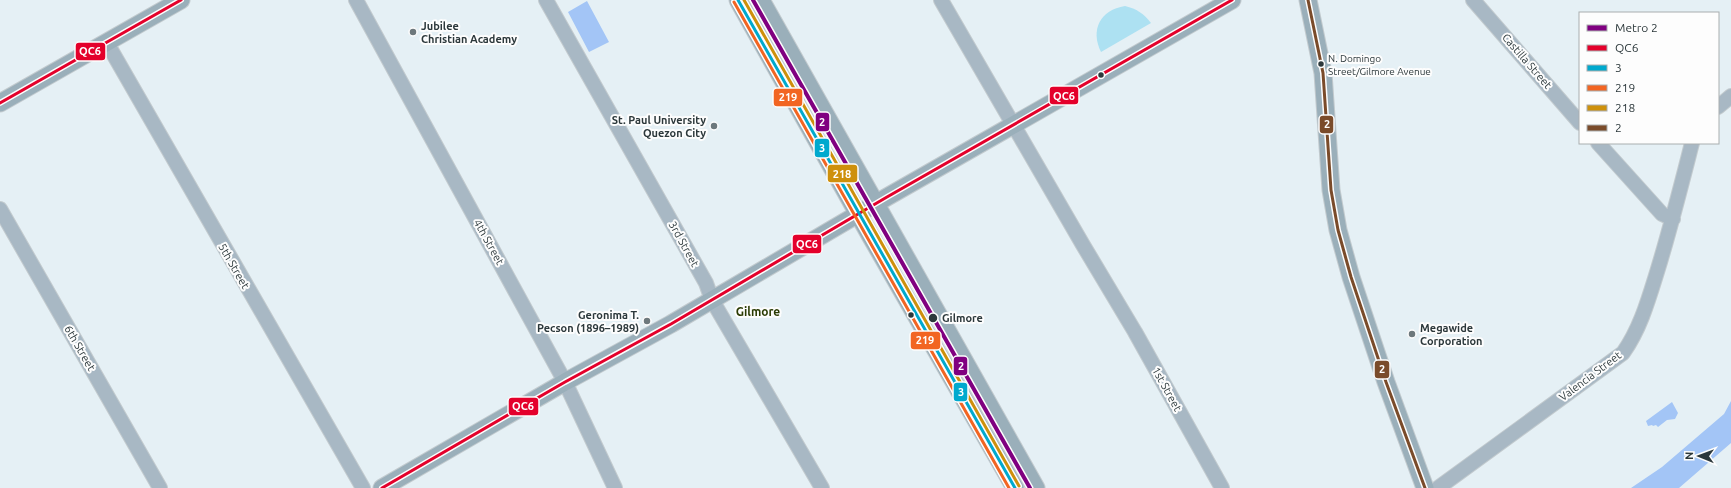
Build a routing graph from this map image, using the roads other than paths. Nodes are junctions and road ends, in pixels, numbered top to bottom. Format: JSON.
{"nodes":[{"id":1,"x":181,"y":0,"type":"edge"},
{"id":2,"x":356,"y":0,"type":"edge"},
{"id":3,"x":546,"y":0,"type":"edge"},
{"id":4,"x":738,"y":0,"type":"edge"},
{"id":5,"x":761,"y":0,"type":"edge"},
{"id":6,"x":941,"y":0,"type":"edge"},
{"id":7,"x":1232,"y":0,"type":"edge"},
{"id":8,"x":1308,"y":0,"type":"edge"},
{"id":9,"x":1473,"y":0,"type":"edge"},
{"id":10,"x":107,"y":43,"type":"junction"},
{"id":11,"x":1731,"y":96,"type":"edge"},
{"id":12,"x":0,"y":103,"type":"edge"},
{"id":13,"x":1719,"y":106,"type":"edge"},
{"id":14,"x":1579,"y":122,"type":"edge"},
{"id":15,"x":1014,"y":126,"type":"junction"},
{"id":16,"x":1599,"y":144,"type":"edge"},
{"id":17,"x":1692,"y":144,"type":"edge"},
{"id":18,"x":876,"y":205,"type":"junction"},
{"id":19,"x":0,"y":209,"type":"edge"},
{"id":20,"x":859,"y":214,"type":"junction"},
{"id":21,"x":1673,"y":219,"type":"junction"},
{"id":22,"x":712,"y":300,"type":"junction"},
{"id":23,"x":565,"y":382,"type":"junction"},
{"id":24,"x":160,"y":488,"type":"edge"},
{"id":25,"x":363,"y":488,"type":"edge"},
{"id":26,"x":382,"y":488,"type":"edge"},
{"id":27,"x":616,"y":488,"type":"edge"},
{"id":28,"x":822,"y":488,"type":"edge"},
{"id":29,"x":1015,"y":488,"type":"edge"},
{"id":30,"x":1036,"y":488,"type":"edge"},
{"id":31,"x":1222,"y":488,"type":"edge"},
{"id":32,"x":1425,"y":488,"type":"edge"},
{"id":33,"x":1438,"y":488,"type":"edge"}],
"edges":[{"from":1,"to":10,"type":"main road"},
{"from":2,"to":23,"type":"street","name":"4th Street"},
{"from":3,"to":22,"type":"street","name":"3rd Street"},
{"from":4,"to":20,"type":"main road"},
{"from":5,"to":18,"type":"main road"},
{"from":6,"to":15,"type":"street","name":"1st Street"},
{"from":7,"to":15,"type":"main road"},
{"from":8,"to":32,"type":"main road"},
{"from":9,"to":14,"type":"street","name":"Castilla Street"},
{"from":10,"to":12,"type":"main road"},
{"from":10,"to":25,"type":"street","name":"5th Street"},
{"from":11,"to":13,"type":"street"},
{"from":15,"to":18,"type":"main road"},
{"from":15,"to":31,"type":"street","name":"1st Street"},
{"from":16,"to":21,"type":"street"},
{"from":17,"to":21,"type":"street","name":"Valencia Street"},
{"from":18,"to":20,"type":"main road"},
{"from":18,"to":30,"type":"main road"},
{"from":19,"to":24,"type":"street","name":"6th Street"},
{"from":20,"to":22,"type":"main road"},
{"from":20,"to":29,"type":"main road"},
{"from":21,"to":33,"type":"street","name":"Valencia Street"},
{"from":22,"to":23,"type":"main road"},
{"from":22,"to":28,"type":"street","name":"3rd Street"},
{"from":23,"to":26,"type":"main road"},
{"from":23,"to":27,"type":"street","name":"4th Street"}]}
